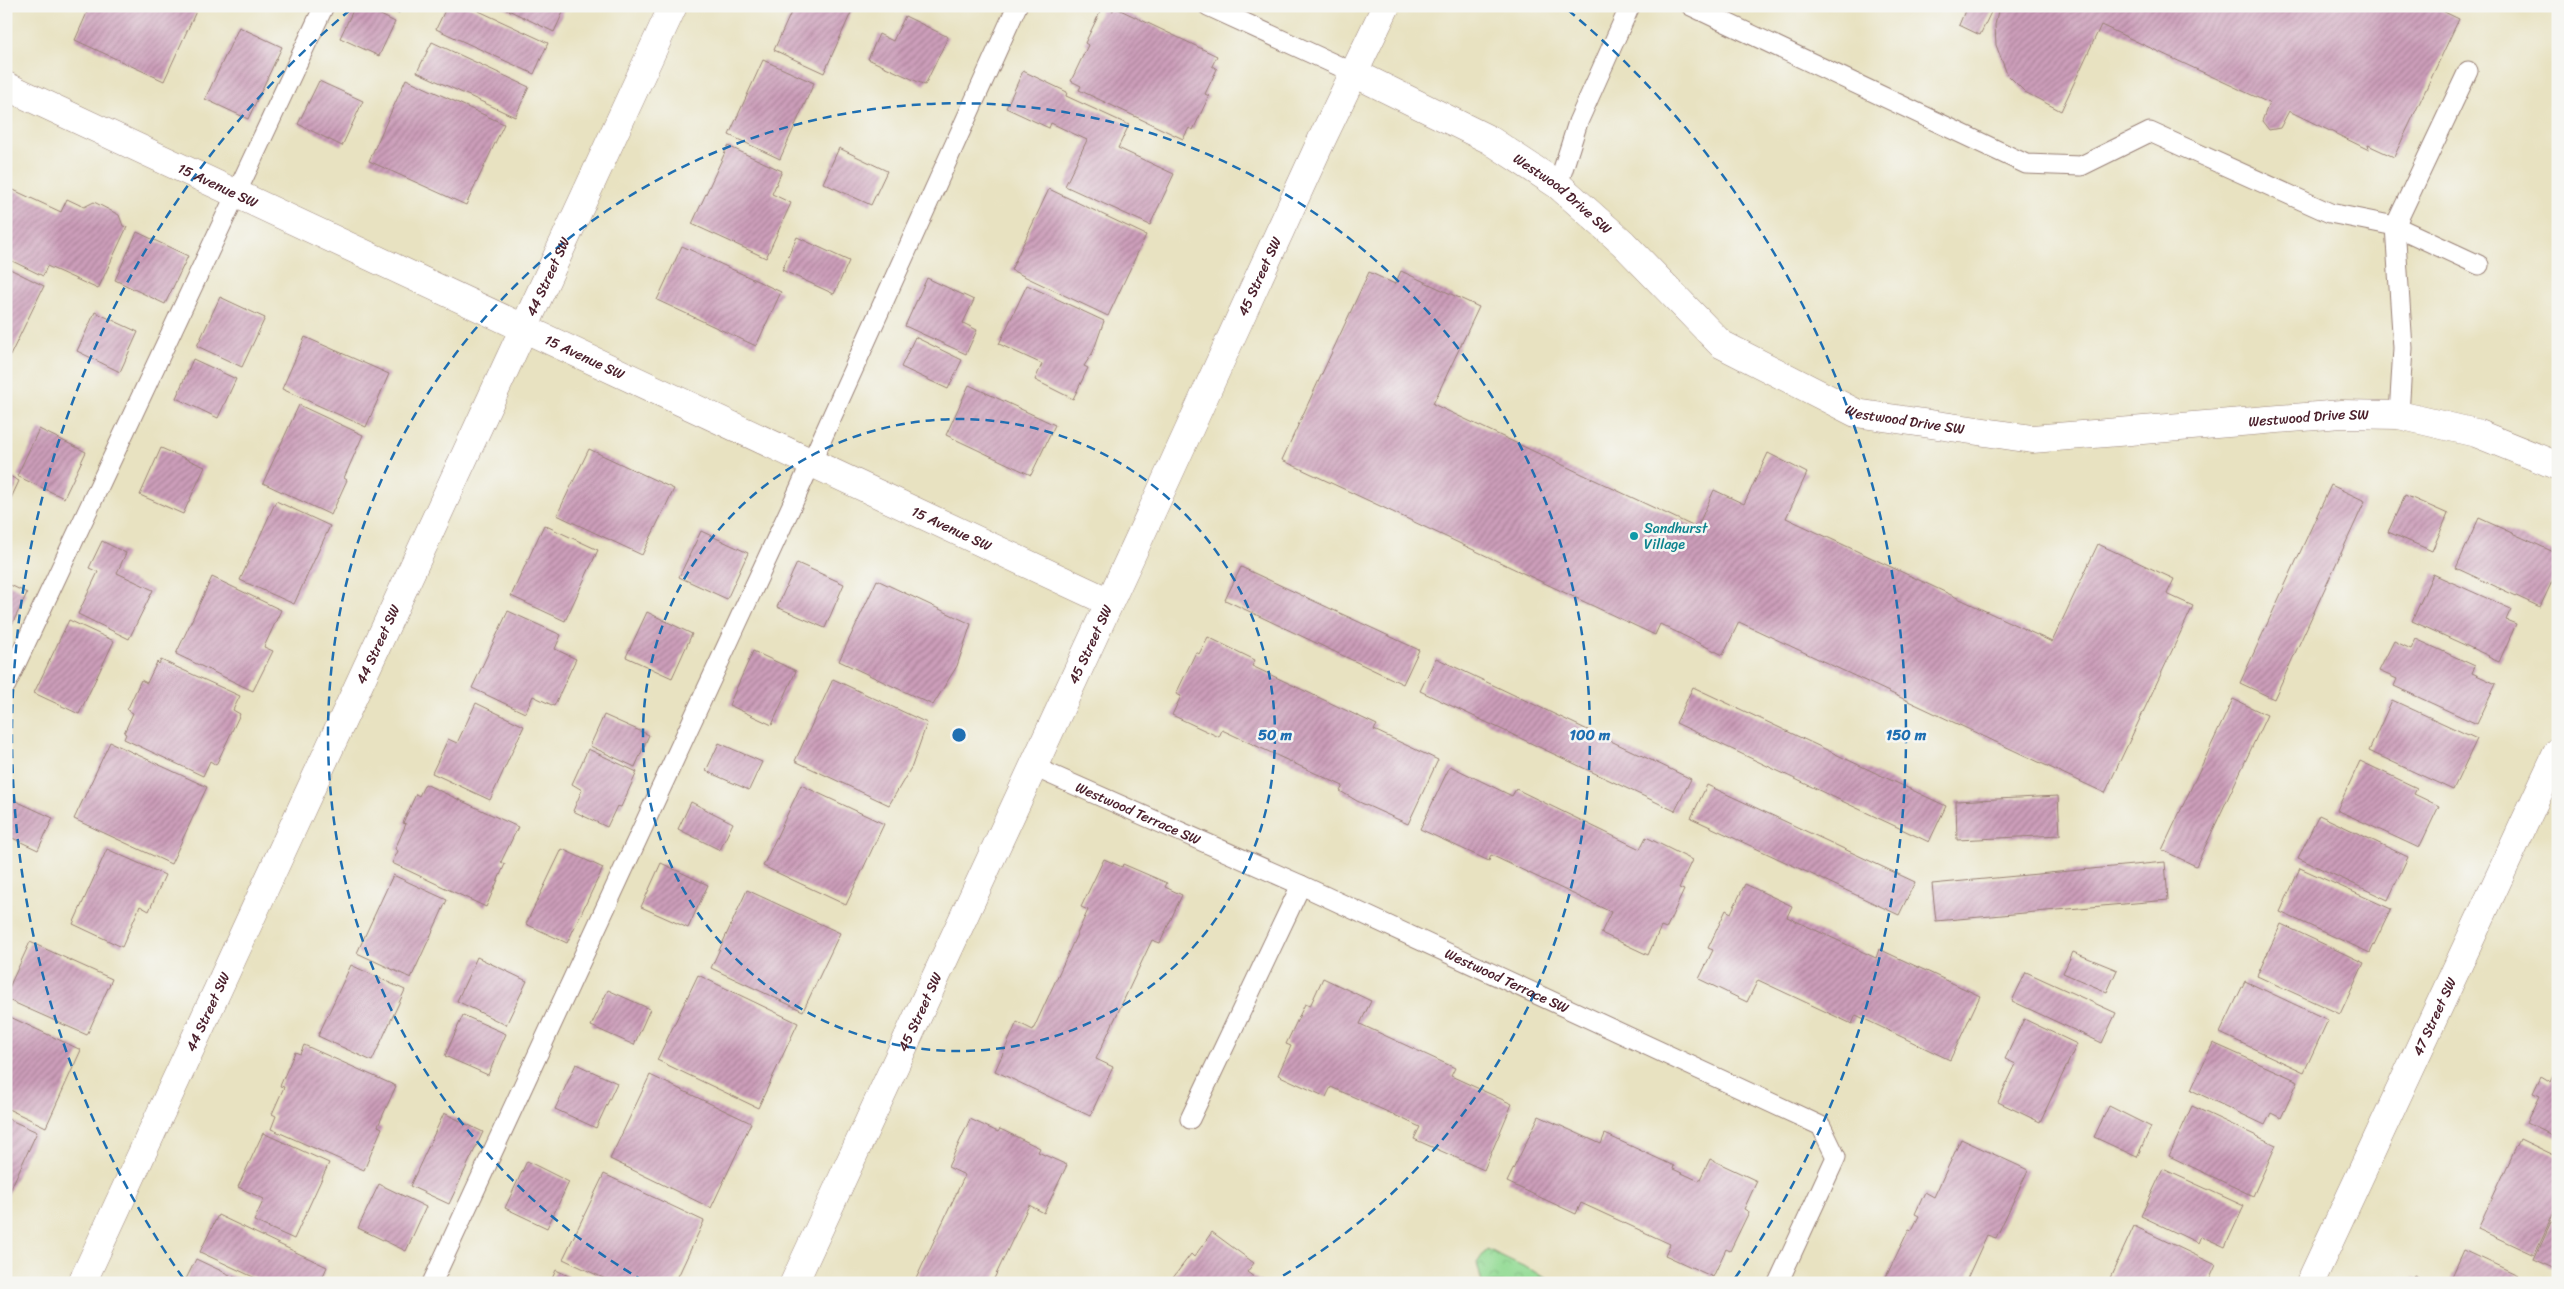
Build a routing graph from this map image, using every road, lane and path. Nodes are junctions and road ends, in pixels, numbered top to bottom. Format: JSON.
{"nodes":[{"id":1,"x":324,"y":6,"type":"edge"},
{"id":2,"x":673,"y":6,"type":"edge"},
{"id":3,"x":1018,"y":6,"type":"edge"},
{"id":4,"x":1208,"y":6,"type":"edge"},
{"id":5,"x":1386,"y":6,"type":"edge"},
{"id":6,"x":1630,"y":6,"type":"edge"},
{"id":7,"x":1691,"y":6,"type":"edge"},
{"id":8,"x":2468,"y":71,"type":"dead end"},
{"id":9,"x":1354,"y":74,"type":"junction"},
{"id":10,"x":6,"y":86,"type":"edge"},
{"id":11,"x":1558,"y":185,"type":"junction"},
{"id":12,"x":237,"y":193,"type":"junction"},
{"id":13,"x":2395,"y":226,"type":"junction"},
{"id":14,"x":2479,"y":265,"type":"dead end"},
{"id":15,"x":526,"y":329,"type":"junction"},
{"id":16,"x":2399,"y":415,"type":"junction"},
{"id":17,"x":811,"y":462,"type":"junction"},
{"id":18,"x":2558,"y":466,"type":"edge"},
{"id":19,"x":1110,"y":602,"type":"junction"},
{"id":20,"x":6,"y":685,"type":"edge"},
{"id":21,"x":2558,"y":751,"type":"edge"},
{"id":22,"x":1034,"y":767,"type":"junction"},
{"id":23,"x":1300,"y":885,"type":"junction"},
{"id":24,"x":1190,"y":1119,"type":"dead end"},
{"id":25,"x":82,"y":1283,"type":"edge"},
{"id":26,"x":432,"y":1283,"type":"edge"},
{"id":27,"x":794,"y":1283,"type":"edge"},
{"id":28,"x":1778,"y":1283,"type":"edge"},
{"id":29,"x":2310,"y":1283,"type":"edge"}],
"edges":[{"from":1,"to":12,"type":"lane"},
{"from":2,"to":15,"type":"street","name":"44 Street SW"},
{"from":3,"to":17,"type":"lane"},
{"from":4,"to":9,"type":"lane"},
{"from":5,"to":9,"type":"street","name":"45 Street SW"},
{"from":6,"to":11,"type":"lane"},
{"from":7,"to":13,"type":"lane"},
{"from":8,"to":13,"type":"lane"},
{"from":9,"to":11,"type":"street","name":"Westwood Drive SW"},
{"from":9,"to":19,"type":"street","name":"45 Street SW"},
{"from":10,"to":12,"type":"street","name":"15 Avenue SW"},
{"from":11,"to":16,"type":"street","name":"Westwood Drive SW"},
{"from":12,"to":15,"type":"street","name":"15 Avenue SW"},
{"from":12,"to":20,"type":"lane"},
{"from":13,"to":14,"type":"lane"},
{"from":13,"to":16,"type":"lane"},
{"from":15,"to":17,"type":"street","name":"15 Avenue SW"},
{"from":15,"to":25,"type":"street","name":"44 Street SW"},
{"from":16,"to":18,"type":"street","name":"Westwood Drive SW"},
{"from":17,"to":19,"type":"street","name":"15 Avenue SW"},
{"from":17,"to":26,"type":"lane"},
{"from":19,"to":22,"type":"street","name":"45 Street SW"},
{"from":21,"to":29,"type":"street","name":"47 Street SW"},
{"from":22,"to":23,"type":"lane","name":"Westwood Terrace SW"},
{"from":22,"to":27,"type":"street","name":"45 Street SW"},
{"from":23,"to":24,"type":"lane"},
{"from":23,"to":28,"type":"lane","name":"Westwood Terrace SW"}]}
